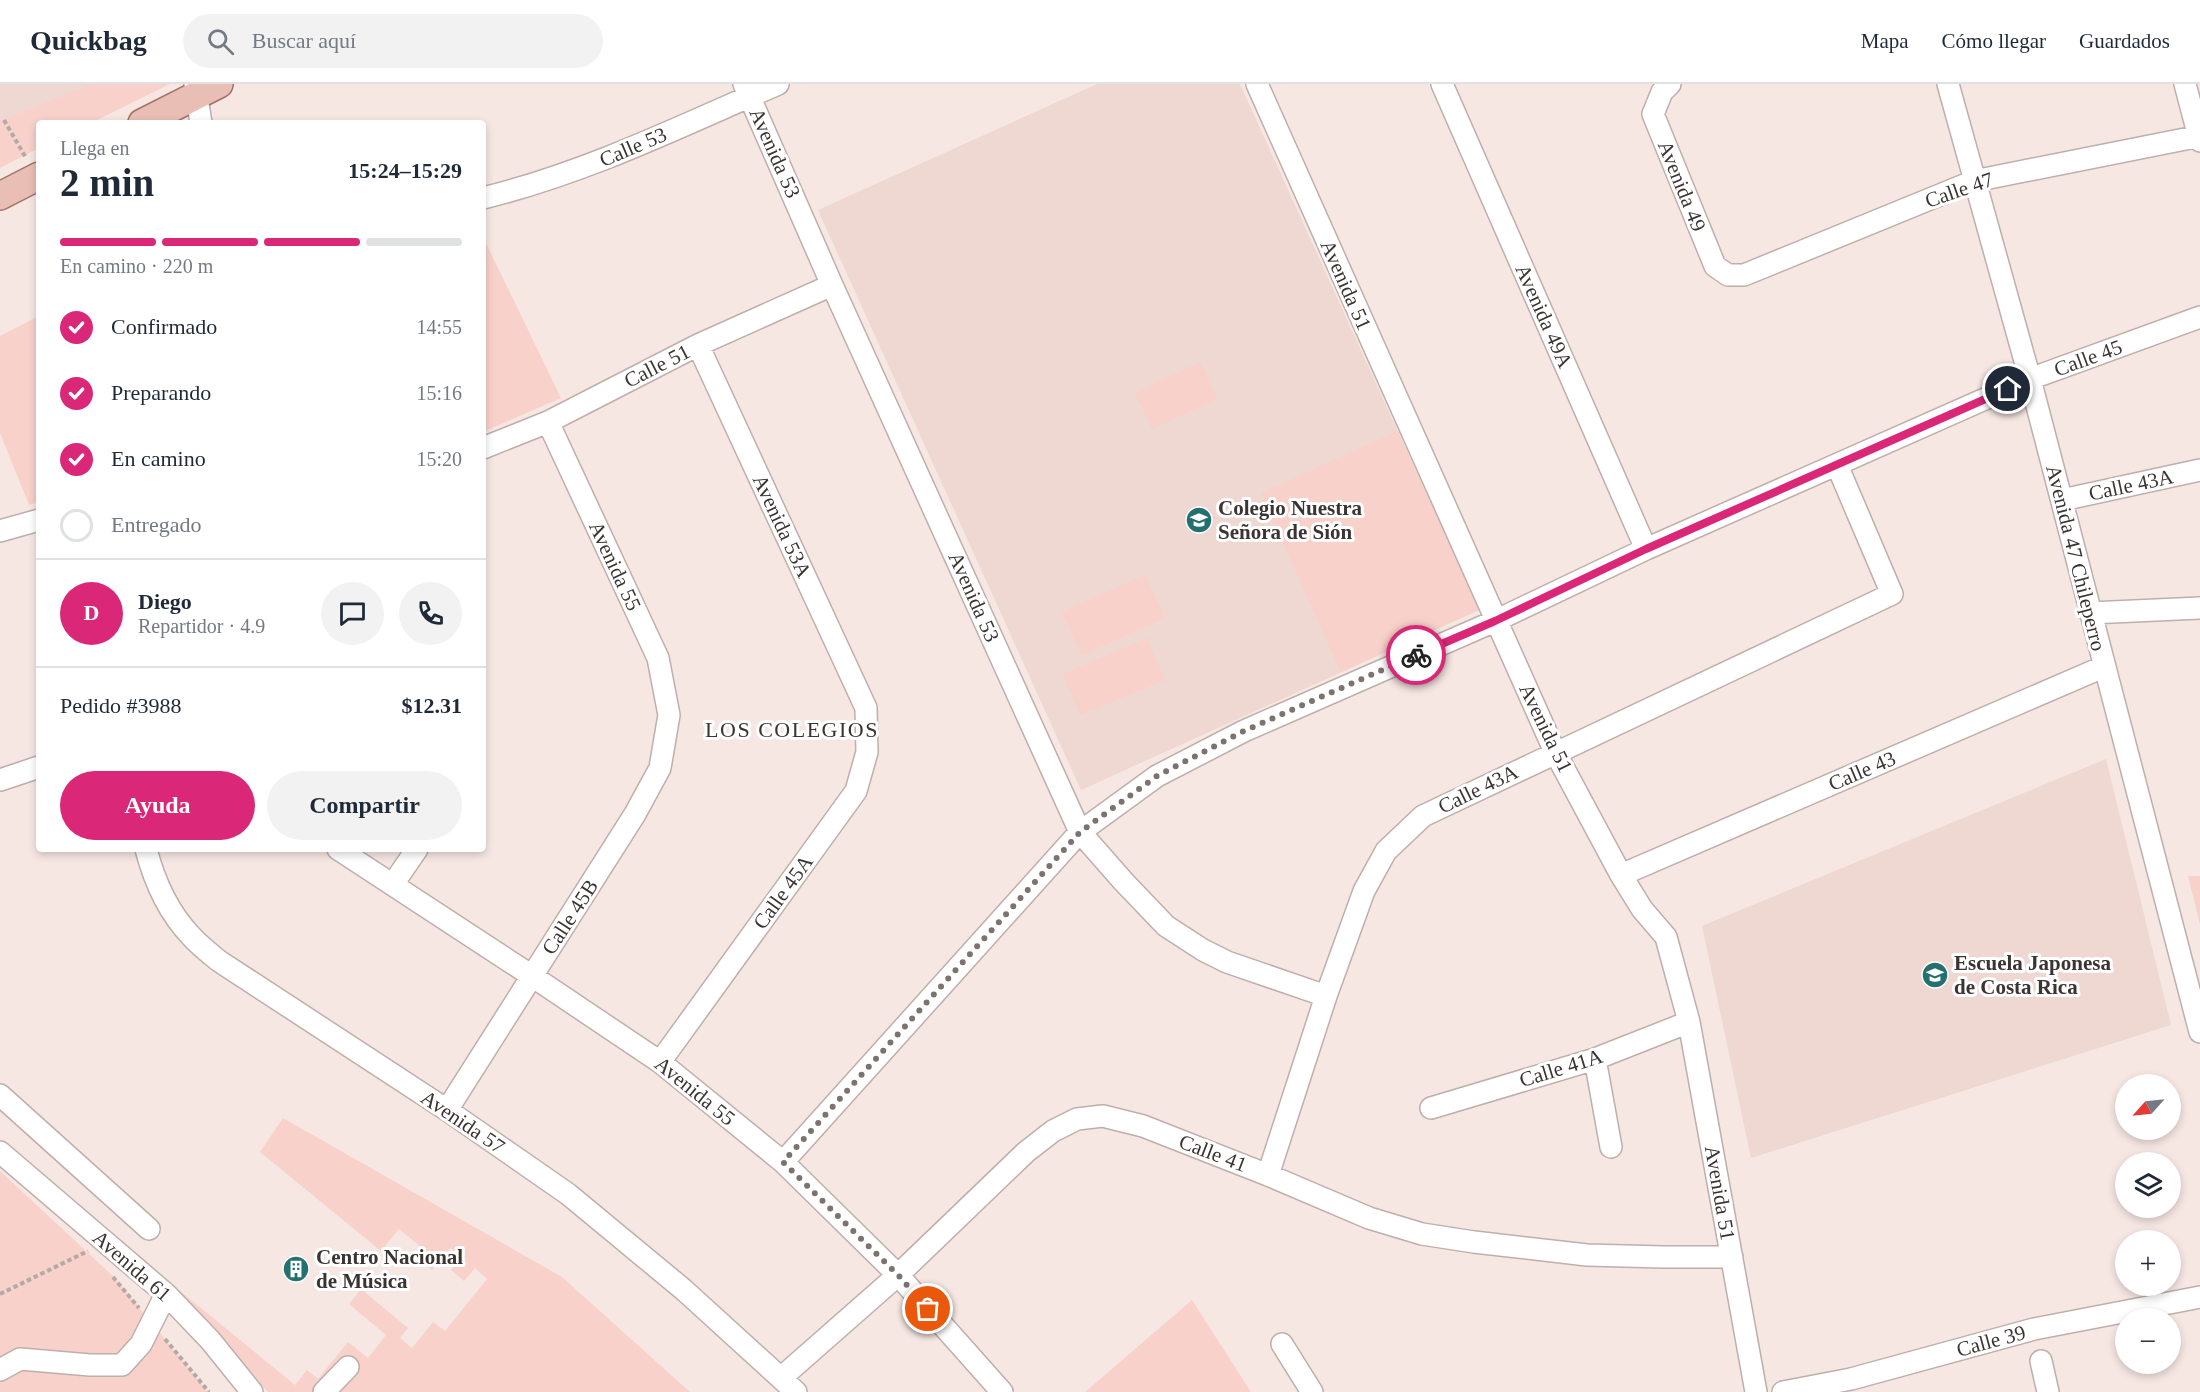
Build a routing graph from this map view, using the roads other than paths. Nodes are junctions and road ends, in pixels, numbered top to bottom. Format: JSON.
{"nodes":[{"id":1,"x":778,"y":84,"type":"edge"},
{"id":2,"x":1257,"y":84,"type":"edge"},
{"id":3,"x":1442,"y":84,"type":"edge"},
{"id":4,"x":1948,"y":84,"type":"edge"},
{"id":5,"x":2185,"y":84,"type":"edge"},
{"id":6,"x":204,"y":88,"type":"edge"},
{"id":7,"x":1666,"y":88,"type":"edge"},
{"id":8,"x":747,"y":90,"type":"edge"},
{"id":9,"x":147,"y":120,"type":"edge"},
{"id":10,"x":201,"y":120,"type":"edge"},
{"id":11,"x":2200,"y":138,"type":"edge"},
{"id":12,"x":36,"y":177,"type":"edge"},
{"id":13,"x":1974,"y":181,"type":"junction"},
{"id":14,"x":0,"y":195,"type":"edge"},
{"id":15,"x":486,"y":197,"type":"edge"},
{"id":16,"x":1728,"y":274,"type":"joint"},
{"id":17,"x":832,"y":285,"type":"junction"},
{"id":18,"x":2200,"y":317,"type":"edge"},
{"id":19,"x":698,"y":345,"type":"junction"},
{"id":20,"x":2030,"y":380,"type":"junction"},
{"id":21,"x":548,"y":422,"type":"junction"},
{"id":22,"x":486,"y":447,"type":"edge"},
{"id":23,"x":1837,"y":465,"type":"junction"},
{"id":24,"x":2200,"y":470,"type":"edge"},
{"id":25,"x":2062,"y":501,"type":"junction"},
{"id":26,"x":36,"y":521,"type":"edge"},
{"id":27,"x":0,"y":531,"type":"edge"},
{"id":28,"x":1646,"y":549,"type":"junction"},
{"id":29,"x":2200,"y":608,"type":"edge"},
{"id":30,"x":2090,"y":613,"type":"junction"},
{"id":31,"x":1495,"y":621,"type":"junction"},
{"id":32,"x":2103,"y":667,"type":"junction"},
{"id":33,"x":866,"y":708,"type":"joint"},
{"id":34,"x":669,"y":715,"type":"joint"},
{"id":35,"x":1555,"y":752,"type":"junction"},
{"id":36,"x":36,"y":768,"type":"edge"},
{"id":37,"x":0,"y":780,"type":"edge"},
{"id":38,"x":1080,"y":832,"type":"junction"},
{"id":39,"x":147,"y":852,"type":"edge"},
{"id":40,"x":343,"y":852,"type":"edge"},
{"id":41,"x":415,"y":852,"type":"edge"},
{"id":42,"x":1622,"y":875,"type":"junction"},
{"id":43,"x":393,"y":885,"type":"junction"},
{"id":44,"x":532,"y":976,"type":"junction"},
{"id":45,"x":1326,"y":996,"type":"junction"},
{"id":46,"x":1689,"y":1022,"type":"junction"},
{"id":47,"x":2200,"y":1032,"type":"edge"},
{"id":48,"x":1595,"y":1059,"type":"junction"},
{"id":49,"x":660,"y":1062,"type":"junction"},
{"id":50,"x":0,"y":1095,"type":"edge"},
{"id":51,"x":1431,"y":1108,"type":"dead end"},
{"id":52,"x":447,"y":1110,"type":"junction"},
{"id":53,"x":1611,"y":1147,"type":"dead end"},
{"id":54,"x":0,"y":1152,"type":"edge"},
{"id":55,"x":783,"y":1162,"type":"junction"},
{"id":56,"x":1268,"y":1174,"type":"junction"},
{"id":57,"x":149,"y":1229,"type":"dead end"},
{"id":58,"x":1732,"y":1257,"type":"junction"},
{"id":59,"x":898,"y":1275,"type":"junction"},
{"id":60,"x":166,"y":1294,"type":"junction"},
{"id":61,"x":2200,"y":1297,"type":"edge"},
{"id":62,"x":1282,"y":1344,"type":"dead end"},
{"id":63,"x":2041,"y":1361,"type":"dead end"},
{"id":64,"x":348,"y":1367,"type":"dead end"},
{"id":65,"x":0,"y":1370,"type":"edge"},
{"id":66,"x":789,"y":1385,"type":"edge"},
{"id":67,"x":1852,"y":1386,"type":"edge"},
{"id":68,"x":252,"y":1392,"type":"edge"},
{"id":69,"x":324,"y":1392,"type":"edge"},
{"id":70,"x":1002,"y":1392,"type":"edge"},
{"id":71,"x":1312,"y":1392,"type":"edge"},
{"id":72,"x":1756,"y":1392,"type":"edge"},
{"id":73,"x":1784,"y":1392,"type":"edge"},
{"id":74,"x":2048,"y":1392,"type":"edge"}],
"edges":[{"from":1,"to":8,"type":"street","name":"Calle 53"},
{"from":2,"to":31,"type":"street","name":"Avenida 51"},
{"from":3,"to":28,"type":"street","name":"Avenida 49A"},
{"from":4,"to":13,"type":"street","name":"Avenida 47 Chileperro"},
{"from":5,"to":11,"type":"street"},
{"from":6,"to":9,"type":"main road"},
{"from":6,"to":10,"type":"street"},
{"from":7,"to":16,"type":"street","name":"Avenida 49"},
{"from":8,"to":15,"type":"street","name":"Calle 53"},
{"from":8,"to":17,"type":"street","name":"Avenida 53"},
{"from":11,"to":13,"type":"street","name":"Calle 47"},
{"from":12,"to":14,"type":"main road"},
{"from":13,"to":16,"type":"street","name":"Calle 47"},
{"from":13,"to":20,"type":"street","name":"Avenida 47 Chileperro"},
{"from":17,"to":19,"type":"street","name":"Calle 51"},
{"from":17,"to":38,"type":"street","name":"Avenida 53"},
{"from":18,"to":20,"type":"street","name":"Calle 45"},
{"from":19,"to":21,"type":"street","name":"Calle 51"},
{"from":19,"to":33,"type":"street","name":"Avenida 53A"},
{"from":20,"to":23,"type":"street","name":"Calle 45"},
{"from":20,"to":25,"type":"street","name":"Avenida 47 Chileperro"},
{"from":21,"to":22,"type":"street","name":"Calle 51"},
{"from":21,"to":34,"type":"street","name":"Avenida 55"},
{"from":23,"to":28,"type":"street","name":"Calle 45"},
{"from":23,"to":35,"type":"street","name":"Calle 43A"},
{"from":24,"to":25,"type":"street","name":"Calle 43A"},
{"from":25,"to":30,"type":"street","name":"Avenida 47 Chileperro"},
{"from":26,"to":27,"type":"street"},
{"from":28,"to":31,"type":"street","name":"Calle 45"},
{"from":29,"to":30,"type":"street"},
{"from":30,"to":32,"type":"street","name":"Avenida 47 Chileperro"},
{"from":31,"to":35,"type":"street","name":"Avenida 51"},
{"from":31,"to":38,"type":"street","name":"Calle 45"},
{"from":32,"to":42,"type":"street","name":"Calle 43"},
{"from":32,"to":47,"type":"street","name":"Avenida 47 Chileperro"},
{"from":33,"to":49,"type":"street","name":"Calle 45A"},
{"from":34,"to":44,"type":"street","name":"Calle 45B"},
{"from":35,"to":42,"type":"street","name":"Avenida 51"},
{"from":35,"to":45,"type":"street","name":"Calle 43A"},
{"from":36,"to":37,"type":"street"},
{"from":38,"to":45,"type":"street","name":"Avenida 53"},
{"from":38,"to":55,"type":"street","name":"Calle 45"},
{"from":39,"to":52,"type":"street","name":"Avenida 57"},
{"from":40,"to":43,"type":"street","name":"Avenida 55"},
{"from":41,"to":43,"type":"street"},
{"from":42,"to":46,"type":"street","name":"Avenida 51"},
{"from":43,"to":44,"type":"street","name":"Avenida 55"},
{"from":44,"to":49,"type":"street","name":"Avenida 55"},
{"from":44,"to":52,"type":"street","name":"Calle 45B"},
{"from":45,"to":56,"type":"street","name":"Calle 43A"},
{"from":46,"to":48,"type":"street","name":"Calle 41A"},
{"from":46,"to":58,"type":"street","name":"Avenida 51"},
{"from":48,"to":51,"type":"street","name":"Calle 41A"},
{"from":48,"to":53,"type":"street"},
{"from":49,"to":55,"type":"street","name":"Avenida 55"},
{"from":50,"to":57,"type":"street"},
{"from":52,"to":66,"type":"street","name":"Avenida 57"},
{"from":54,"to":60,"type":"street","name":"Avenida 61"},
{"from":55,"to":59,"type":"street","name":"Avenida 55"},
{"from":56,"to":58,"type":"street","name":"Calle 41"},
{"from":56,"to":59,"type":"street","name":"Calle 41"},
{"from":58,"to":72,"type":"street","name":"Avenida 51"},
{"from":59,"to":66,"type":"street","name":"Calle 41"},
{"from":59,"to":70,"type":"street","name":"Avenida 55"},
{"from":60,"to":65,"type":"street"},
{"from":60,"to":68,"type":"street","name":"Avenida 61"},
{"from":61,"to":67,"type":"street","name":"Calle 39"},
{"from":62,"to":71,"type":"street"},
{"from":63,"to":74,"type":"street"},
{"from":64,"to":69,"type":"street"},
{"from":67,"to":73,"type":"street","name":"Calle 39"}]}
